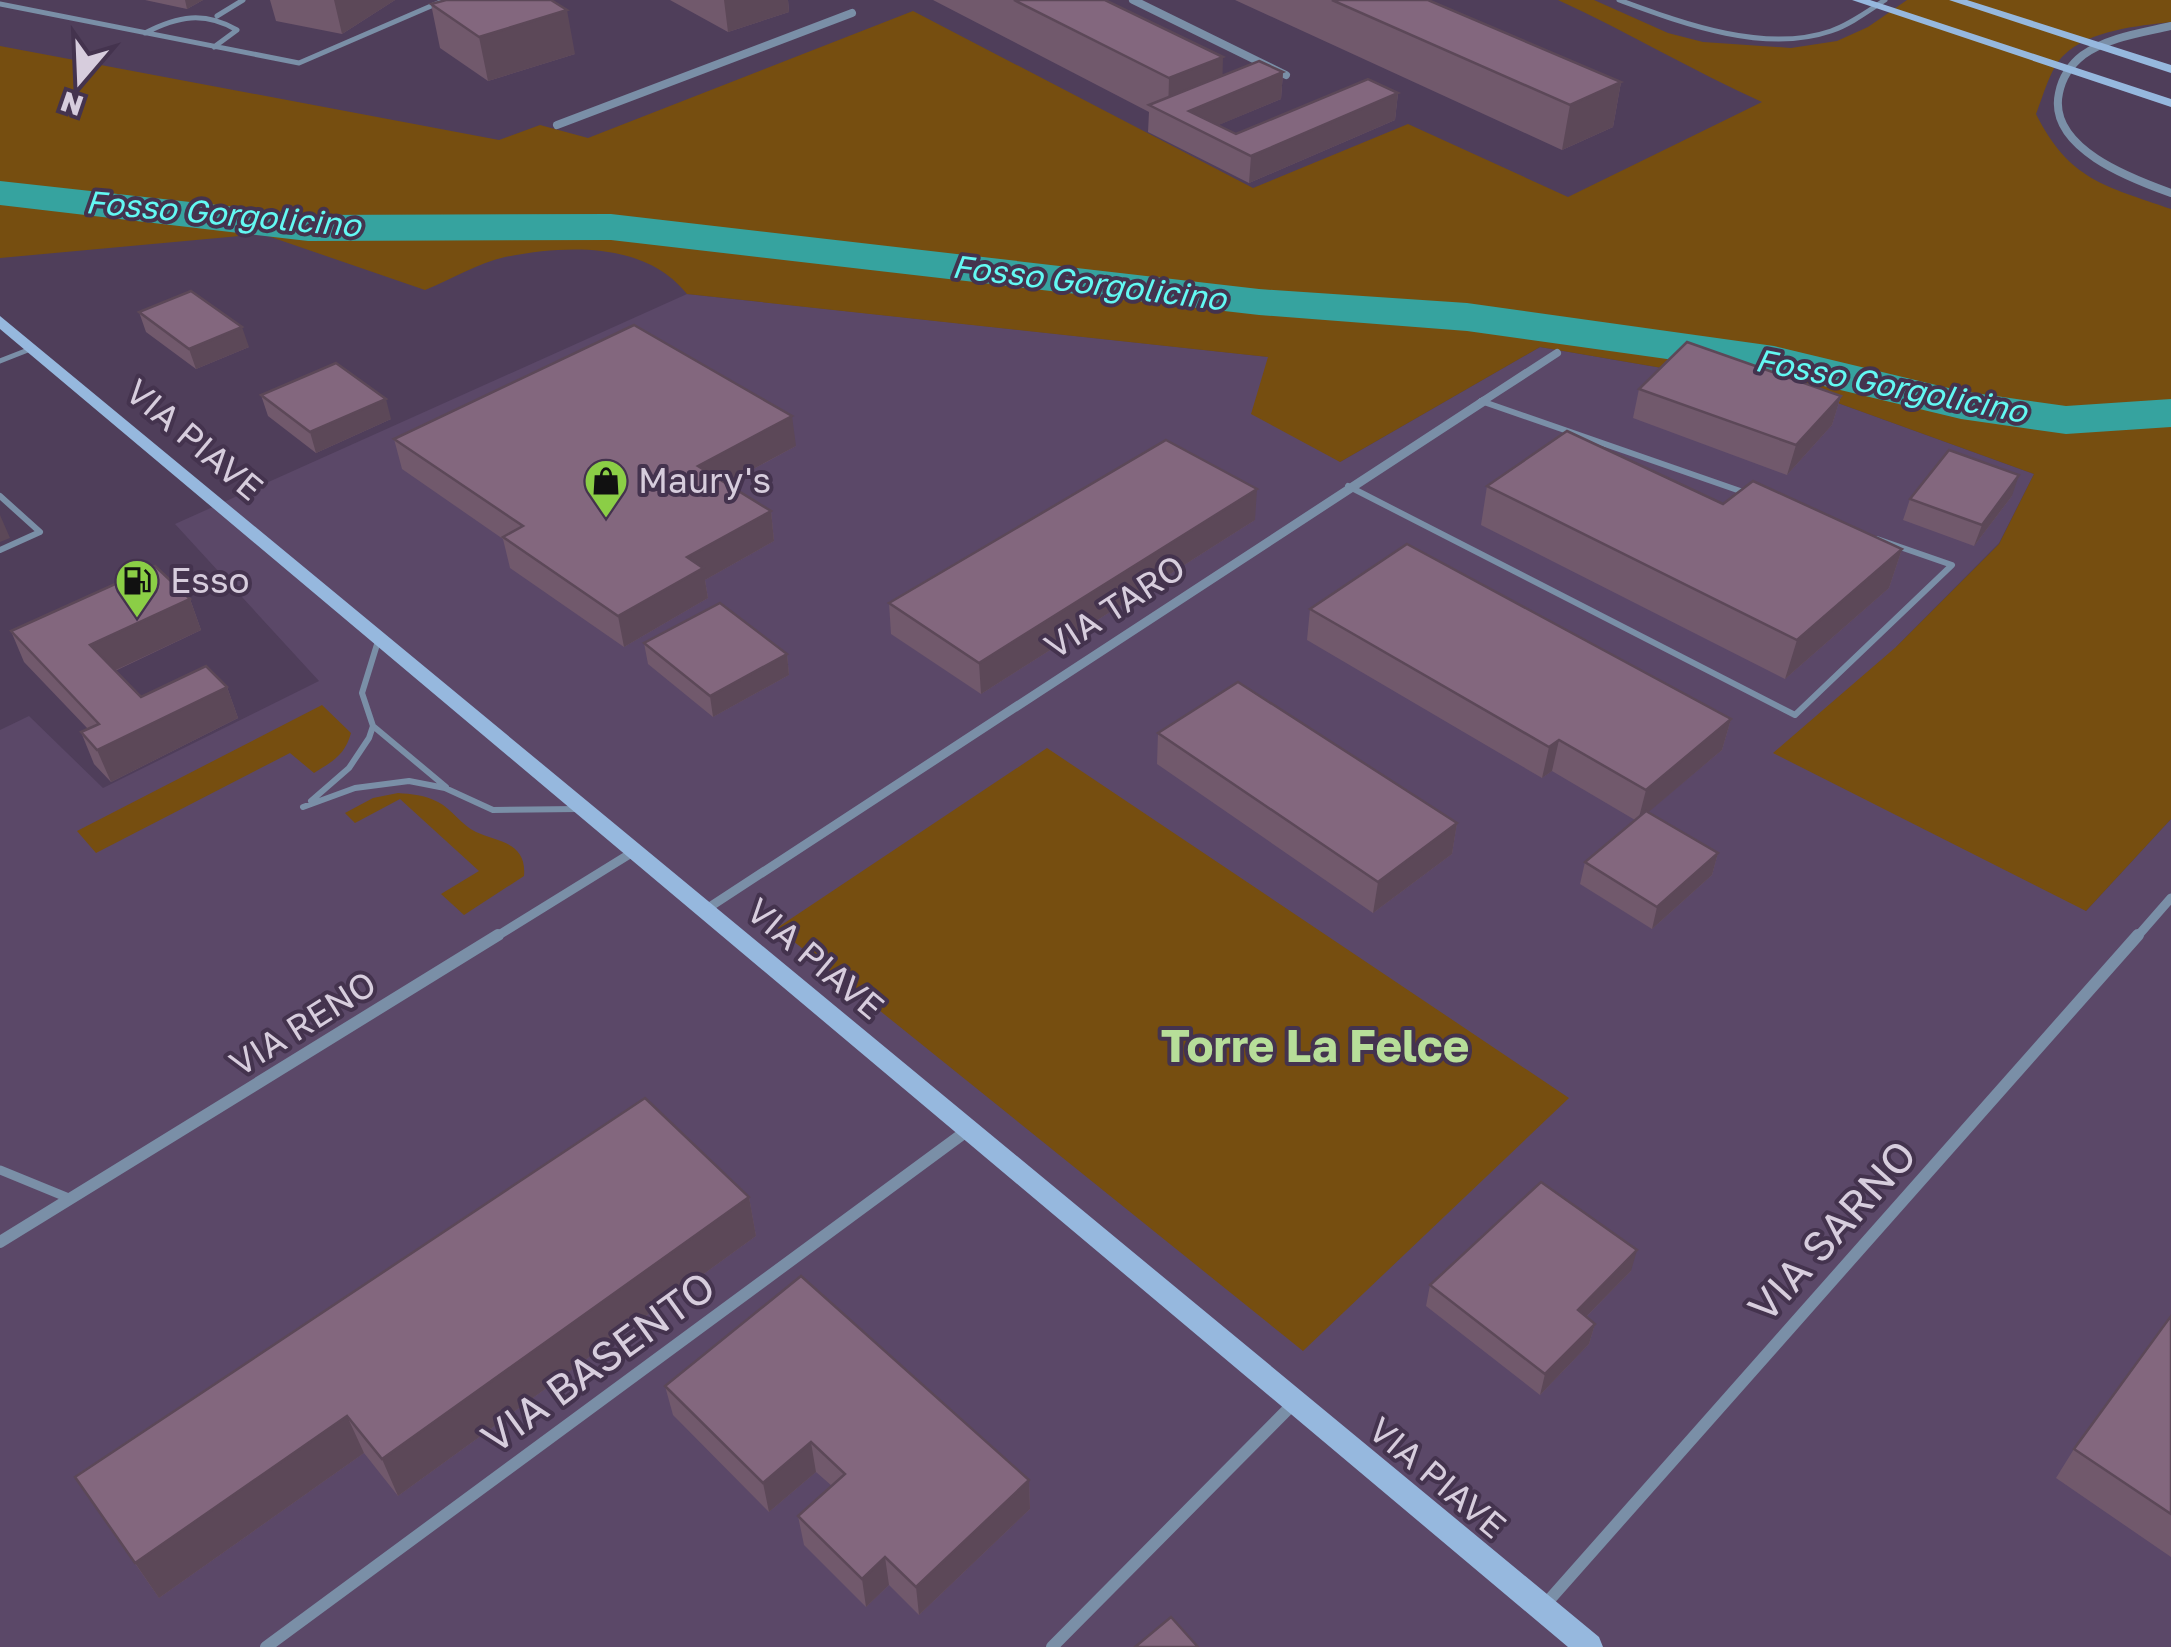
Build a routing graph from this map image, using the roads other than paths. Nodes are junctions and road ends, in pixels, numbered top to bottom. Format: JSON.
{"nodes":[{"id":1,"x":243,"y":0,"type":"edge"},
{"id":2,"x":446,"y":0,"type":"edge"},
{"id":3,"x":1134,"y":0,"type":"edge"},
{"id":4,"x":1619,"y":0,"type":"edge"},
{"id":5,"x":1858,"y":0,"type":"edge"},
{"id":6,"x":1885,"y":0,"type":"edge"},
{"id":7,"x":1955,"y":0,"type":"edge"},
{"id":8,"x":0,"y":4,"type":"edge"},
{"id":9,"x":852,"y":12,"type":"dead end"},
{"id":10,"x":216,"y":16,"type":"junction"},
{"id":11,"x":2171,"y":26,"type":"edge"},
{"id":12,"x":145,"y":33,"type":"junction"},
{"id":13,"x":214,"y":46,"type":"junction"},
{"id":14,"x":2171,"y":69,"type":"edge"},
{"id":15,"x":1286,"y":75,"type":"edge"},
{"id":16,"x":2171,"y":103,"type":"edge"},
{"id":17,"x":557,"y":124,"type":"dead end"},
{"id":18,"x":2171,"y":194,"type":"edge"},
{"id":19,"x":2,"y":326,"type":"edge"},
{"id":20,"x":34,"y":348,"type":"junction"},
{"id":21,"x":1557,"y":352,"type":"dead end"},
{"id":22,"x":0,"y":362,"type":"edge"},
{"id":23,"x":1480,"y":401,"type":"junction"},
{"id":24,"x":1348,"y":486,"type":"junction"},
{"id":25,"x":0,"y":496,"type":"edge"},
{"id":26,"x":1764,"y":500,"type":"edge"},
{"id":27,"x":1858,"y":532,"type":"edge"},
{"id":28,"x":0,"y":550,"type":"edge"},
{"id":29,"x":380,"y":638,"type":"junction"},
{"id":30,"x":373,"y":726,"type":"junction"},
{"id":31,"x":448,"y":788,"type":"junction"},
{"id":32,"x":583,"y":809,"type":"junction"},
{"id":33,"x":633,"y":852,"type":"junction"},
{"id":34,"x":2171,"y":898,"type":"edge"},
{"id":35,"x":705,"y":910,"type":"junction"},
{"id":36,"x":968,"y":1129,"type":"junction"},
{"id":37,"x":0,"y":1170,"type":"edge"},
{"id":38,"x":71,"y":1198,"type":"junction"},
{"id":39,"x":0,"y":1242,"type":"edge"},
{"id":40,"x":1295,"y":1402,"type":"junction"},
{"id":41,"x":1542,"y":1608,"type":"junction"},
{"id":42,"x":266,"y":1647,"type":"edge"},
{"id":43,"x":1052,"y":1647,"type":"edge"},
{"id":44,"x":1588,"y":1647,"type":"edge"}],
"edges":[{"from":1,"to":10,"type":"lane"},
{"from":2,"to":13,"type":"lane"},
{"from":3,"to":15,"type":"street"},
{"from":4,"to":6,"type":"lane"},
{"from":5,"to":16,"type":"main road"},
{"from":7,"to":14,"type":"main road"},
{"from":8,"to":12,"type":"lane"},
{"from":9,"to":17,"type":"street"},
{"from":10,"to":12,"type":"lane"},
{"from":10,"to":13,"type":"lane"},
{"from":11,"to":18,"type":"street"},
{"from":12,"to":13,"type":"lane"},
{"from":19,"to":20,"type":"main road","name":"VIA PIAVE"},
{"from":20,"to":22,"type":"lane"},
{"from":20,"to":29,"type":"main road","name":"VIA PIAVE"},
{"from":21,"to":23,"type":"street","name":"VIA TARO"},
{"from":23,"to":24,"type":"street","name":"VIA TARO"},
{"from":23,"to":26,"type":"lane"},
{"from":24,"to":27,"type":"lane"},
{"from":24,"to":35,"type":"street","name":"VIA TARO"},
{"from":25,"to":28,"type":"lane"},
{"from":29,"to":30,"type":"lane"},
{"from":29,"to":32,"type":"main road","name":"VIA PIAVE"},
{"from":30,"to":31,"type":"lane"},
{"from":30,"to":31,"type":"lane"},
{"from":31,"to":32,"type":"lane"},
{"from":32,"to":33,"type":"main road","name":"VIA PIAVE"},
{"from":33,"to":35,"type":"main road","name":"VIA PIAVE"},
{"from":33,"to":38,"type":"street","name":"VIA RENO"},
{"from":34,"to":41,"type":"street","name":"VIA SARNO"},
{"from":35,"to":36,"type":"main road","name":"VIA PIAVE"},
{"from":36,"to":40,"type":"main road","name":"VIA PIAVE"},
{"from":36,"to":42,"type":"street","name":"VIA BASENTO"},
{"from":37,"to":38,"type":"lane"},
{"from":38,"to":39,"type":"street","name":"VIA RENO"},
{"from":40,"to":41,"type":"main road","name":"VIA PIAVE"},
{"from":40,"to":43,"type":"street"},
{"from":41,"to":44,"type":"main road","name":"VIA PIAVE"}]}
